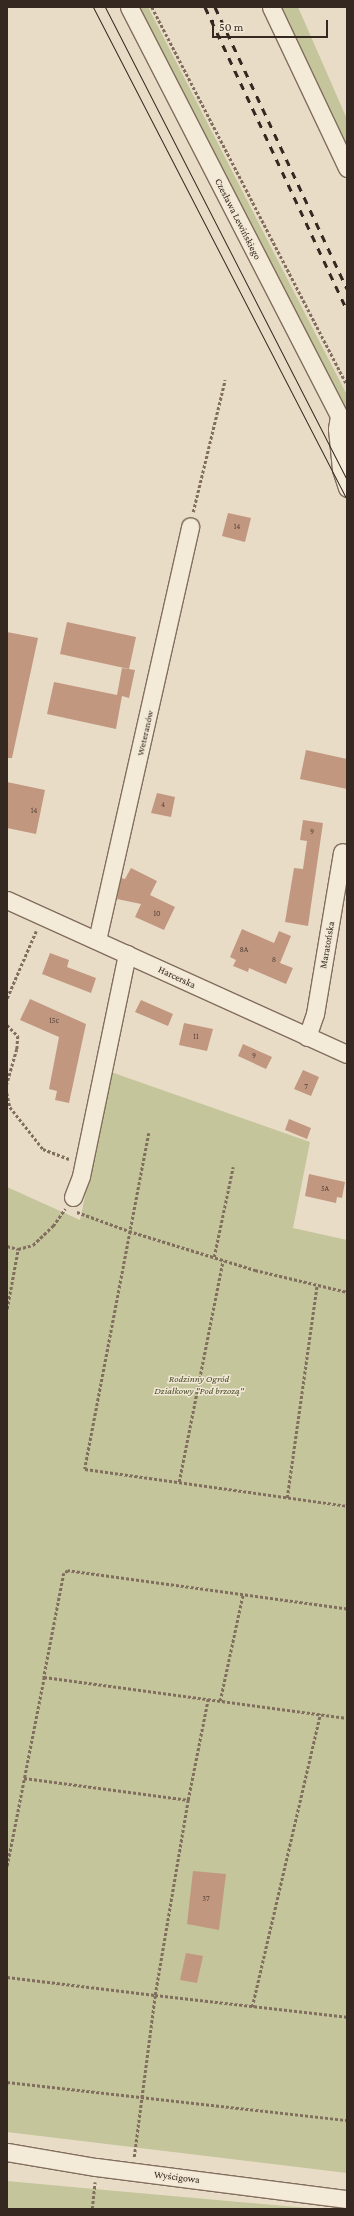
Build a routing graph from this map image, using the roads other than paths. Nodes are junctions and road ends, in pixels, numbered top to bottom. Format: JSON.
{"nodes":[{"id":1,"x":129,"y":7,"type":"edge"},
{"id":2,"x":271,"y":7,"type":"edge"},
{"id":3,"x":347,"y":168,"type":"edge"},
{"id":4,"x":339,"y":415,"type":"junction"},
{"id":5,"x":347,"y":431,"type":"edge"},
{"id":6,"x":347,"y":488,"type":"edge"},
{"id":7,"x":190,"y":526,"type":"road end"},
{"id":8,"x":342,"y":852,"type":"dead end"},
{"id":9,"x":7,"y":900,"type":"edge"},
{"id":10,"x":97,"y":940,"type":"junction"},
{"id":11,"x":127,"y":954,"type":"junction"},
{"id":12,"x":307,"y":1037,"type":"junction"},
{"id":13,"x":347,"y":1054,"type":"edge"},
{"id":14,"x":69,"y":1203,"type":"road end"},
{"id":15,"x":7,"y":2152,"type":"edge"},
{"id":16,"x":347,"y":2200,"type":"edge"}],
"edges":[{"from":1,"to":4,"type":"street","name":"Czesława Lewińskiego"},
{"from":2,"to":3,"type":"street"},
{"from":4,"to":5,"type":"street","name":"Czesława Lewińskiego"},
{"from":4,"to":6,"type":"street"},
{"from":7,"to":10,"type":"street","name":"Weteranów"},
{"from":8,"to":12,"type":"street","name":"Maratońska"},
{"from":9,"to":10,"type":"street","name":"Harcerska"},
{"from":10,"to":11,"type":"street","name":"Harcerska"},
{"from":11,"to":12,"type":"street","name":"Harcerska"},
{"from":11,"to":14,"type":"street"},
{"from":12,"to":13,"type":"street","name":"Harcerska"},
{"from":15,"to":16,"type":"street","name":"Wyścigowa"}]}
